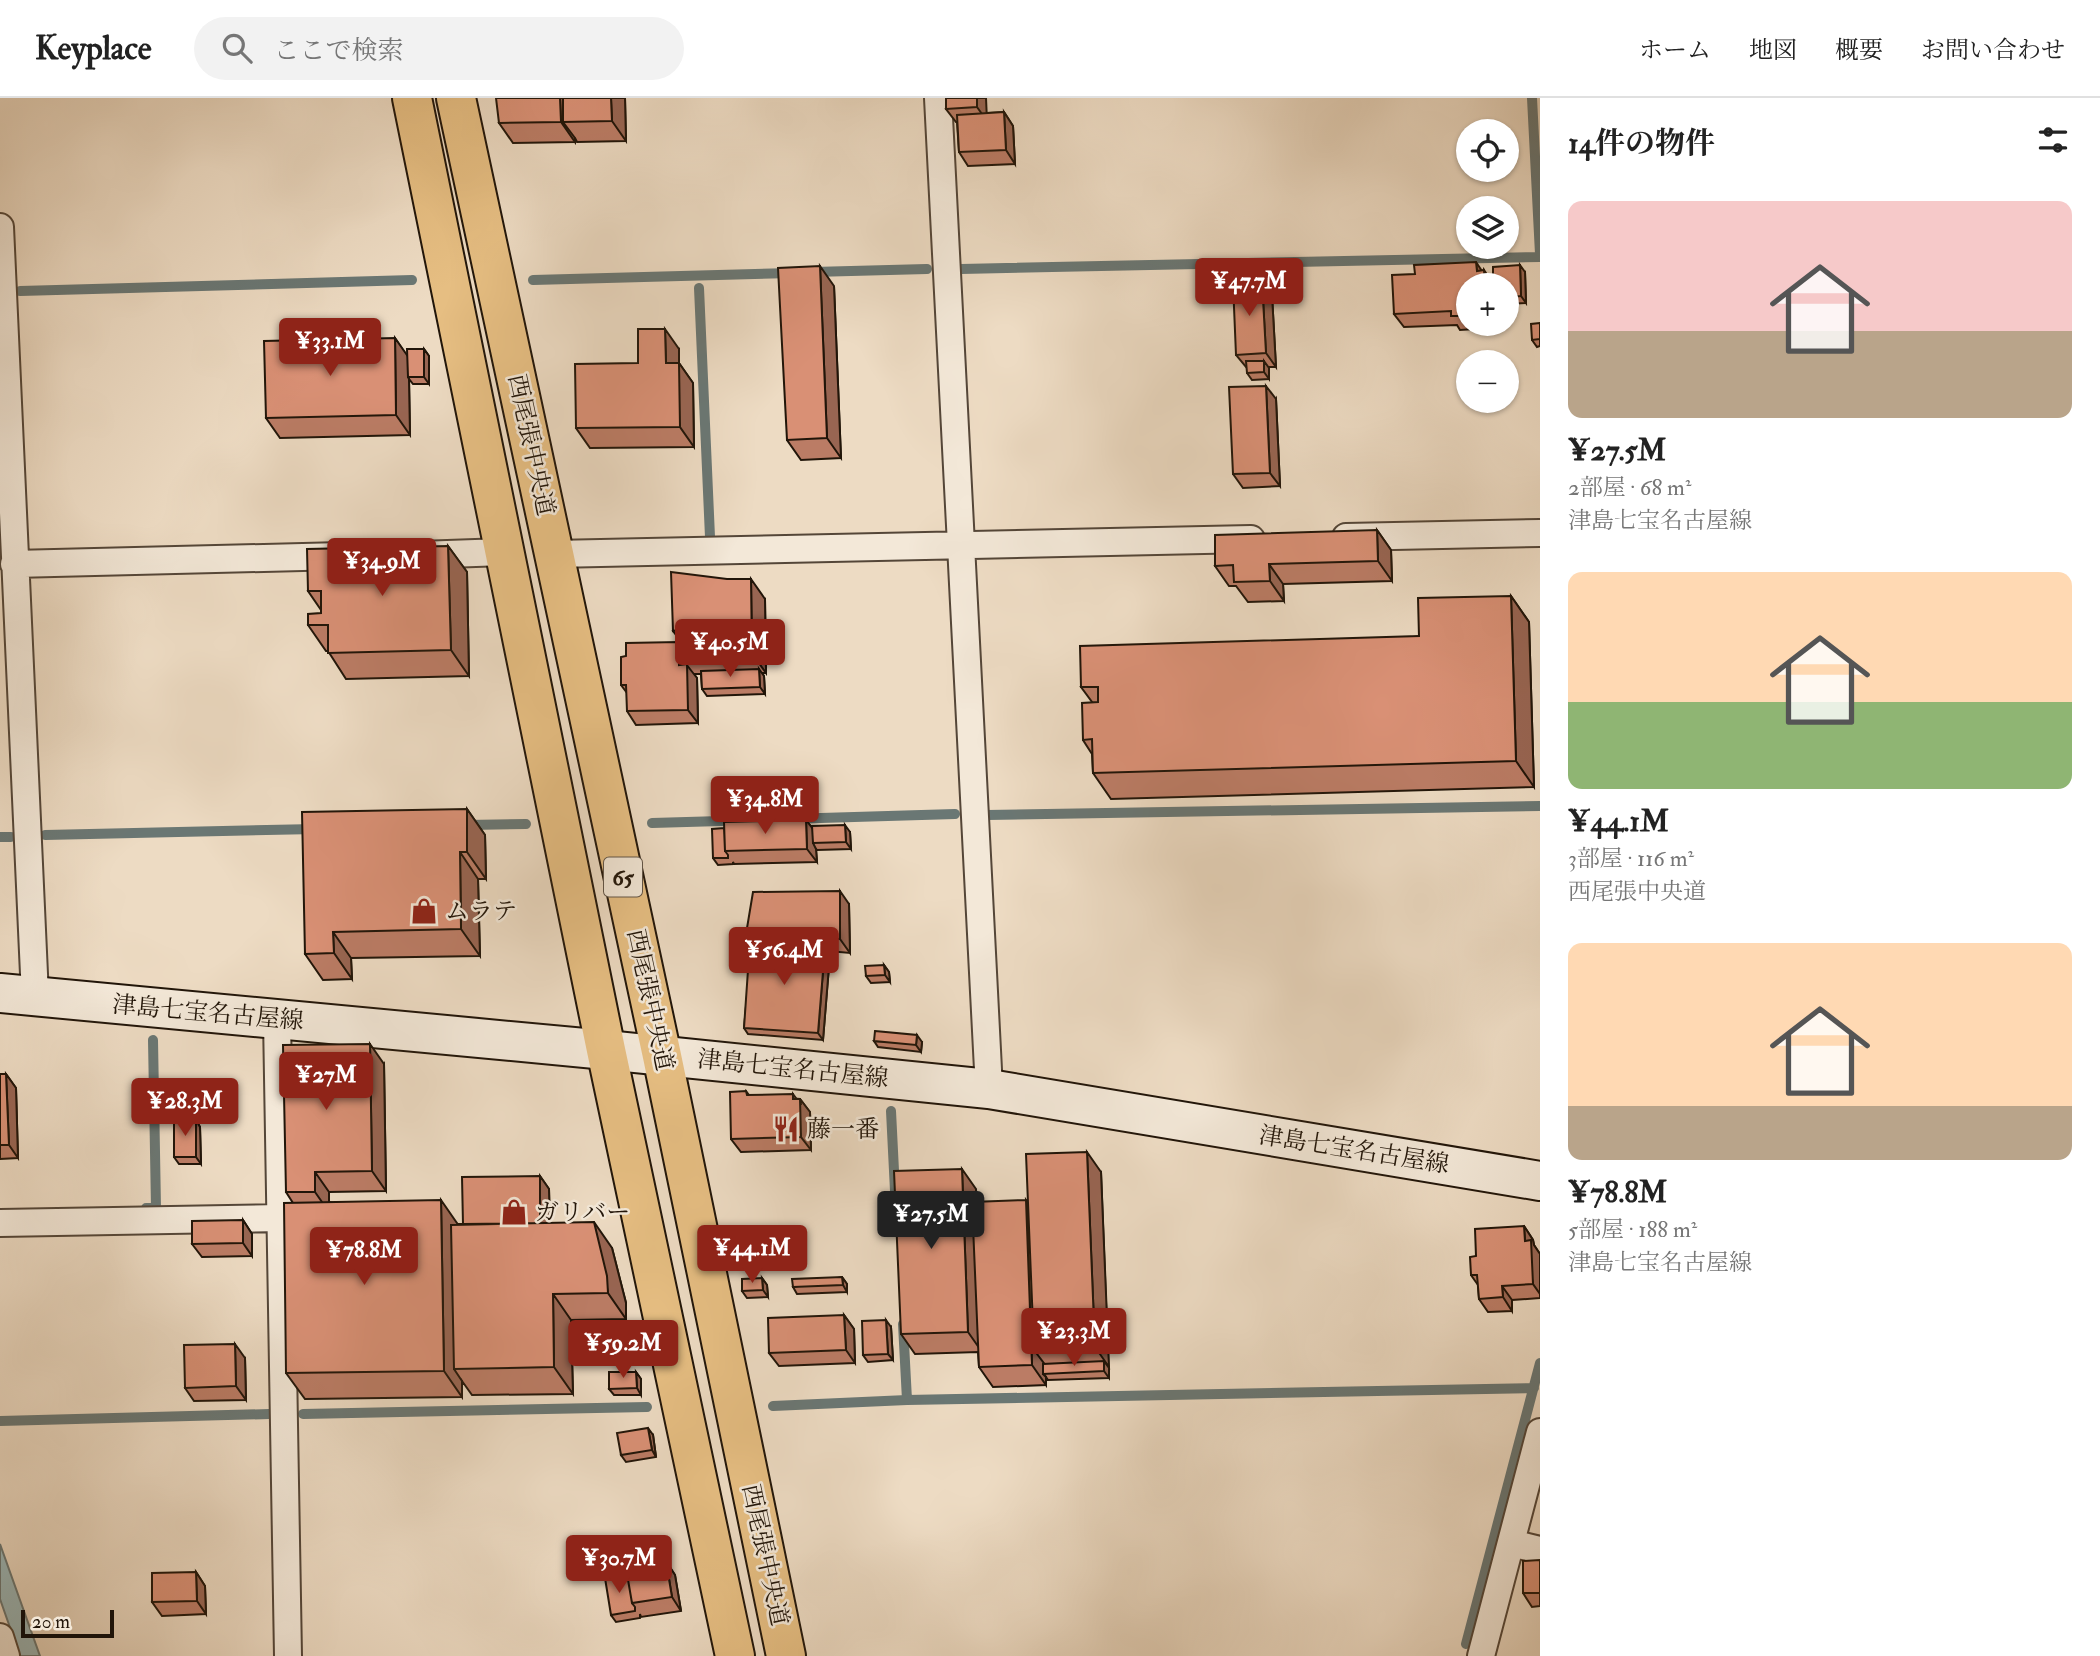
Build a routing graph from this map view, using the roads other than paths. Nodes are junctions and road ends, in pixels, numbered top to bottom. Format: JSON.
{"nodes":[{"id":1,"x":412,"y":98,"type":"edge"},
{"id":2,"x":456,"y":98,"type":"edge"},
{"id":3,"x":938,"y":98,"type":"edge"},
{"id":4,"x":0,"y":227,"type":"edge"},
{"id":5,"x":1540,"y":533,"type":"edge"},
{"id":6,"x":1319,"y":537,"type":"edge"},
{"id":7,"x":1278,"y":538,"type":"edge"},
{"id":8,"x":960,"y":544,"type":"junction"},
{"id":9,"x":505,"y":552,"type":"junction"},
{"id":10,"x":554,"y":554,"type":"junction"},
{"id":11,"x":398,"y":555,"type":"edge"},
{"id":12,"x":371,"y":556,"type":"edge"},
{"id":13,"x":15,"y":564,"type":"junction"},
{"id":14,"x":18,"y":995,"type":"edge"},
{"id":15,"x":277,"y":1019,"type":"junction"},
{"id":16,"x":606,"y":1050,"type":"junction"},
{"id":17,"x":662,"y":1056,"type":"junction"},
{"id":18,"x":989,"y":1089,"type":"junction"},
{"id":19,"x":1540,"y":1181,"type":"edge"},
{"id":20,"x":280,"y":1218,"type":"junction"},
{"id":21,"x":0,"y":1223,"type":"edge"},
{"id":22,"x":1540,"y":1432,"type":"edge"},
{"id":23,"x":1511,"y":1543,"type":"junction"},
{"id":24,"x":1540,"y":1550,"type":"edge"},
{"id":25,"x":0,"y":1637,"type":"edge"},
{"id":26,"x":6,"y":1656,"type":"edge"},
{"id":27,"x":288,"y":1656,"type":"edge"},
{"id":28,"x":734,"y":1656,"type":"edge"},
{"id":29,"x":786,"y":1656,"type":"edge"},
{"id":30,"x":1481,"y":1656,"type":"edge"}],
"edges":[{"from":1,"to":9,"type":"main road","name":"西尾張中央道","number":"65"},
{"from":2,"to":10,"type":"main road","name":"西尾張中央道","number":"65"},
{"from":3,"to":8,"type":"street"},
{"from":4,"to":13,"type":"street"},
{"from":5,"to":6,"type":"street"},
{"from":7,"to":8,"type":"street"},
{"from":8,"to":10,"type":"street"},
{"from":8,"to":18,"type":"street"},
{"from":9,"to":11,"type":"street"},
{"from":9,"to":16,"type":"main road","name":"西尾張中央道","number":"65"},
{"from":10,"to":17,"type":"main road","name":"西尾張中央道","number":"65"},
{"from":12,"to":13,"type":"street"},
{"from":13,"to":14,"type":"street"},
{"from":14,"to":15,"type":"main road","name":"津島七宝名古屋線"},
{"from":15,"to":16,"type":"main road","name":"津島七宝名古屋線"},
{"from":15,"to":20,"type":"street"},
{"from":16,"to":17,"type":"main road","name":"津島七宝名古屋線"},
{"from":16,"to":28,"type":"main road","name":"西尾張中央道","number":"65"},
{"from":17,"to":18,"type":"main road","name":"津島七宝名古屋線"},
{"from":17,"to":29,"type":"main road","name":"西尾張中央道","number":"65"},
{"from":18,"to":19,"type":"main road","name":"津島七宝名古屋線"},
{"from":20,"to":21,"type":"street"},
{"from":20,"to":27,"type":"street"},
{"from":22,"to":23,"type":"street"},
{"from":23,"to":24,"type":"street"},
{"from":23,"to":30,"type":"street"},
{"from":25,"to":26,"type":"street"}]}
